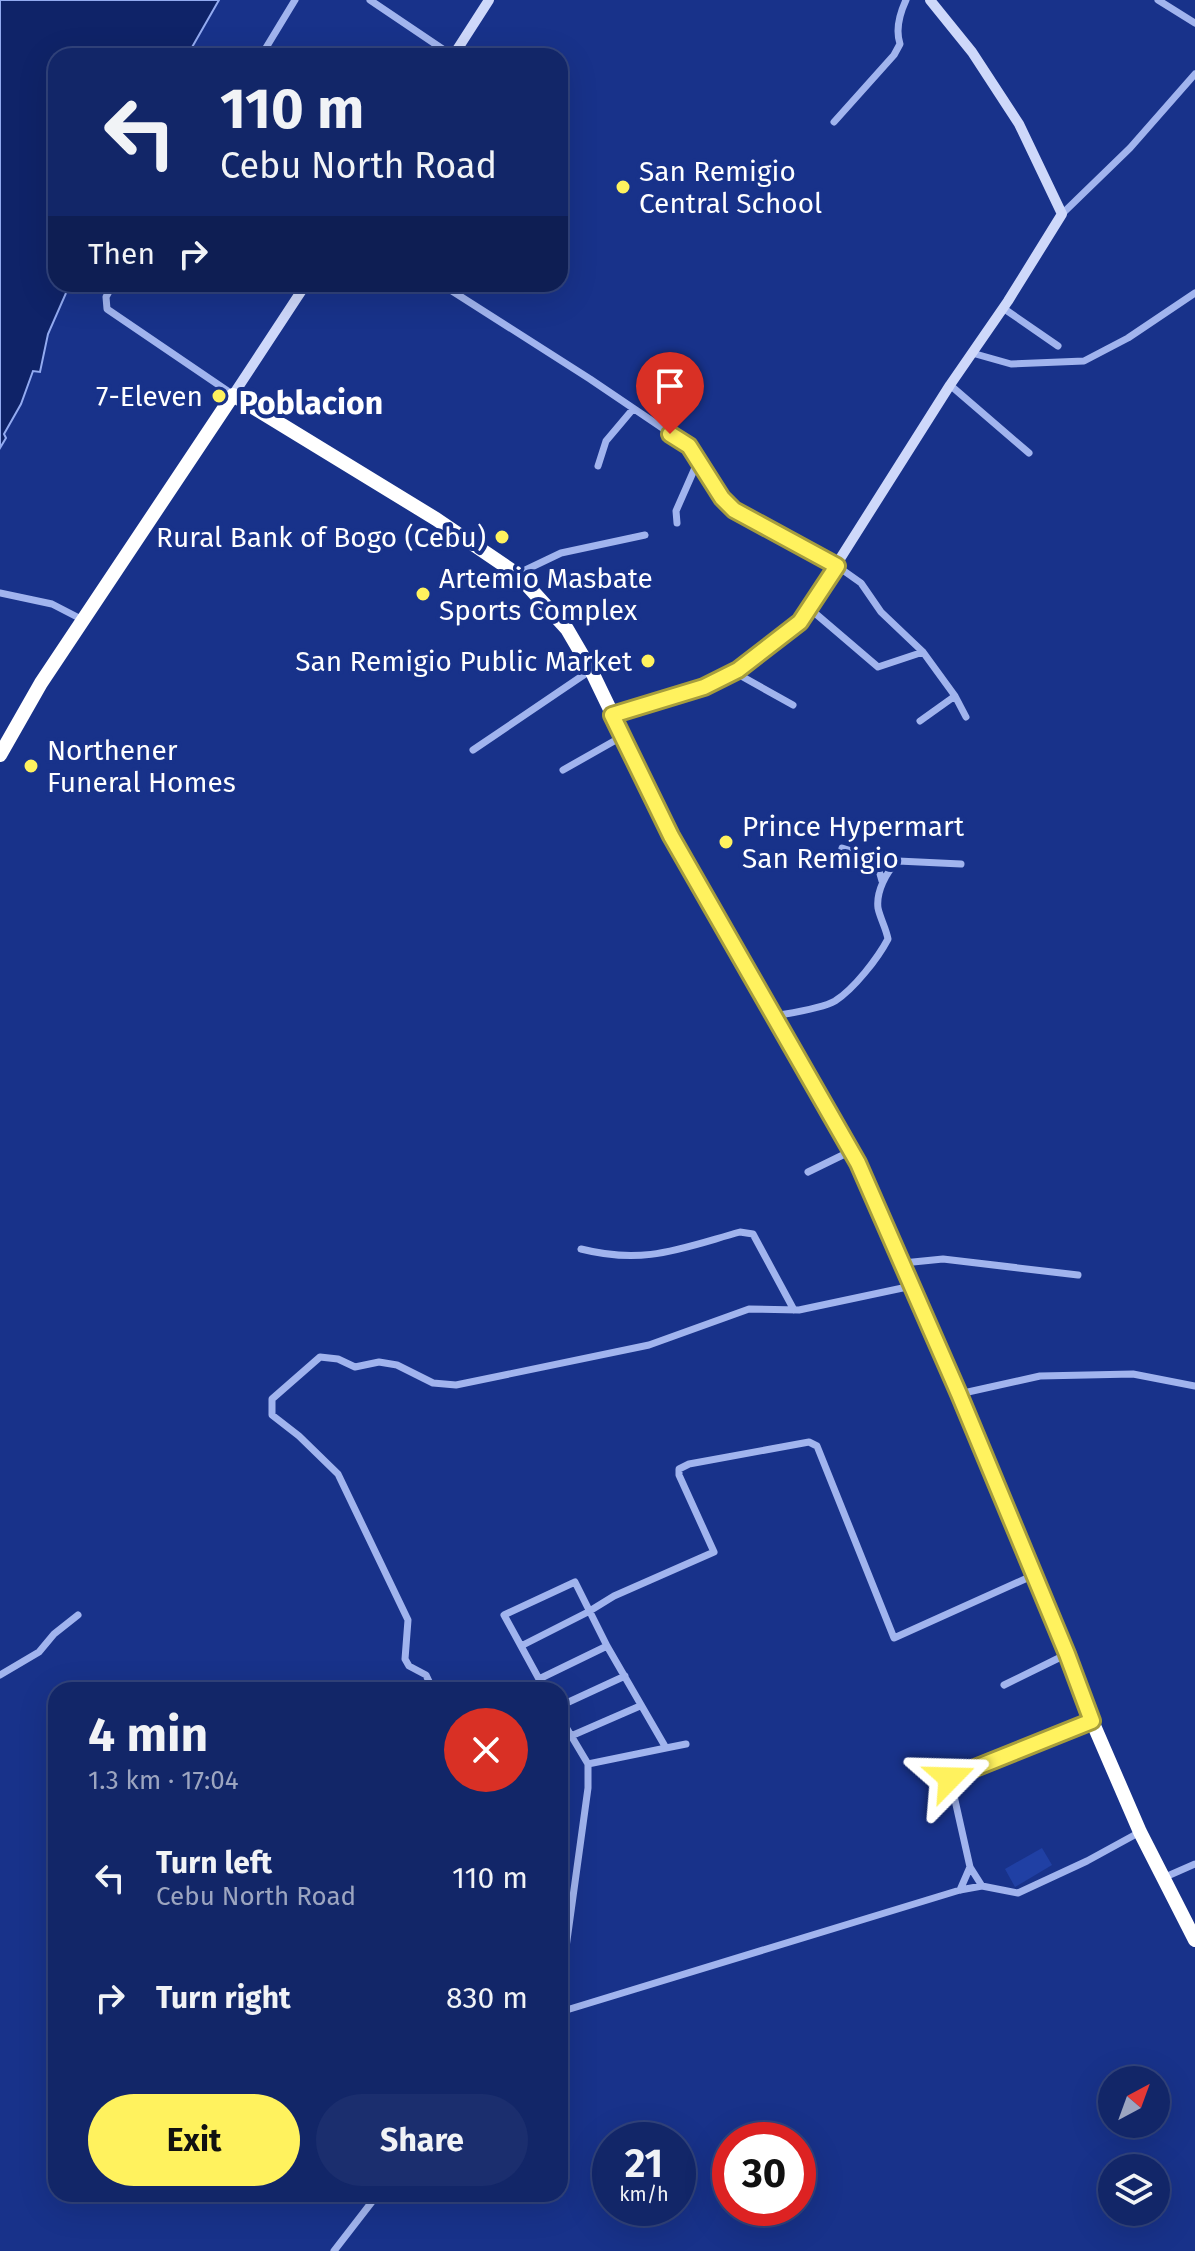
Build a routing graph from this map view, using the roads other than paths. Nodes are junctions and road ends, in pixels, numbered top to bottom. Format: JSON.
{"nodes":[{"id":1,"x":295,"y":0,"type":"edge"},
{"id":2,"x":370,"y":0,"type":"edge"},
{"id":3,"x":906,"y":0,"type":"edge"},
{"id":4,"x":930,"y":0,"type":"edge"},
{"id":5,"x":1158,"y":0,"type":"edge"},
{"id":6,"x":486,"y":1,"type":"edge"},
{"id":7,"x":1195,"y":23,"type":"edge"},
{"id":8,"x":266,"y":48,"type":"edge"},
{"id":9,"x":441,"y":48,"type":"edge"},
{"id":10,"x":458,"y":48,"type":"edge"},
{"id":11,"x":1195,"y":74,"type":"edge"},
{"id":12,"x":834,"y":122,"type":"dead end"},
{"id":13,"x":1062,"y":214,"type":"junction"},
{"id":14,"x":109,"y":292,"type":"edge"},
{"id":15,"x":301,"y":292,"type":"edge"},
{"id":16,"x":453,"y":292,"type":"edge"},
{"id":17,"x":1195,"y":293,"type":"edge"},
{"id":18,"x":1003,"y":308,"type":"junction"},
{"id":19,"x":1058,"y":346,"type":"dead end"},
{"id":20,"x":972,"y":353,"type":"junction"},
{"id":21,"x":950,"y":385,"type":"junction"},
{"id":22,"x":233,"y":395,"type":"junction"},
{"id":23,"x":633,"y":409,"type":"junction"},
{"id":24,"x":1029,"y":453,"type":"dead end"},
{"id":25,"x":698,"y":461,"type":"junction"},
{"id":26,"x":598,"y":466,"type":"dead end"},
{"id":27,"x":677,"y":523,"type":"dead end"},
{"id":28,"x":645,"y":535,"type":"dead end"},
{"id":29,"x":837,"y":566,"type":"junction"},
{"id":30,"x":517,"y":574,"type":"junction"},
{"id":31,"x":0,"y":593,"type":"edge"},
{"id":32,"x":809,"y":608,"type":"junction"},
{"id":33,"x":83,"y":620,"type":"junction"},
{"id":34,"x":923,"y":652,"type":"junction"},
{"id":35,"x":591,"y":670,"type":"junction"},
{"id":36,"x":734,"y":672,"type":"junction"},
{"id":37,"x":955,"y":696,"type":"junction"},
{"id":38,"x":793,"y":705,"type":"dead end"},
{"id":39,"x":612,"y":715,"type":"junction"},
{"id":40,"x":966,"y":717,"type":"dead end"},
{"id":41,"x":920,"y":721,"type":"dead end"},
{"id":42,"x":623,"y":736,"type":"junction"},
{"id":43,"x":473,"y":750,"type":"dead end"},
{"id":44,"x":0,"y":755,"type":"edge"},
{"id":45,"x":563,"y":770,"type":"dead end"},
{"id":46,"x":842,"y":848,"type":"dead end"},
{"id":47,"x":961,"y":864,"type":"dead end"},
{"id":48,"x":883,"y":883,"type":"junction"},
{"id":49,"x":774,"y":1016,"type":"junction"},
{"id":50,"x":851,"y":1151,"type":"junction"},
{"id":51,"x":808,"y":1172,"type":"dead end"},
{"id":52,"x":581,"y":1249,"type":"dead end"},
{"id":53,"x":903,"y":1263,"type":"junction"},
{"id":54,"x":1078,"y":1275,"type":"dead end"},
{"id":55,"x":912,"y":1286,"type":"junction"},
{"id":56,"x":794,"y":1310,"type":"junction"},
{"id":57,"x":1195,"y":1386,"type":"edge"},
{"id":58,"x":959,"y":1394,"type":"junction"},
{"id":59,"x":1034,"y":1575,"type":"junction"},
{"id":60,"x":588,"y":1612,"type":"junction"},
{"id":61,"x":78,"y":1615,"type":"dead end"},
{"id":62,"x":521,"y":1646,"type":"junction"},
{"id":63,"x":607,"y":1646,"type":"junction"},
{"id":64,"x":1067,"y":1654,"type":"junction"},
{"id":65,"x":0,"y":1675,"type":"edge"},
{"id":66,"x":625,"y":1676,"type":"junction"},
{"id":67,"x":539,"y":1679,"type":"junction"},
{"id":68,"x":429,"y":1682,"type":"edge"},
{"id":69,"x":541,"y":1682,"type":"edge"},
{"id":70,"x":1004,"y":1685,"type":"dead end"},
{"id":71,"x":568,"y":1702,"type":"edge"},
{"id":72,"x":640,"y":1706,"type":"junction"},
{"id":73,"x":1092,"y":1721,"type":"junction"},
{"id":74,"x":568,"y":1731,"type":"edge"},
{"id":75,"x":571,"y":1736,"type":"junction"},
{"id":76,"x":686,"y":1744,"type":"dead end"},
{"id":77,"x":666,"y":1748,"type":"junction"},
{"id":78,"x":588,"y":1764,"type":"junction"},
{"id":79,"x":1140,"y":1832,"type":"junction"},
{"id":80,"x":1195,"y":1864,"type":"edge"},
{"id":81,"x":970,"y":1867,"type":"junction"},
{"id":82,"x":1163,"y":1878,"type":"junction"},
{"id":83,"x":982,"y":1886,"type":"junction"},
{"id":84,"x":960,"y":1890,"type":"junction"},
{"id":85,"x":568,"y":1933,"type":"edge"},
{"id":86,"x":1195,"y":1940,"type":"edge"},
{"id":87,"x":568,"y":2010,"type":"edge"},
{"id":88,"x":372,"y":2202,"type":"edge"},
{"id":89,"x":334,"y":2251,"type":"edge"}],
"edges":[{"from":1,"to":8,"type":"street"},
{"from":2,"to":9,"type":"street"},
{"from":3,"to":12,"type":"street"},
{"from":4,"to":13,"type":"street"},
{"from":5,"to":7,"type":"street"},
{"from":6,"to":10,"type":"street"},
{"from":11,"to":13,"type":"street"},
{"from":13,"to":18,"type":"street"},
{"from":14,"to":22,"type":"street"},
{"from":15,"to":22,"type":"street"},
{"from":16,"to":23,"type":"street"},
{"from":17,"to":20,"type":"street"},
{"from":18,"to":19,"type":"street"},
{"from":18,"to":20,"type":"street"},
{"from":20,"to":21,"type":"street"},
{"from":21,"to":24,"type":"street"},
{"from":21,"to":29,"type":"street"},
{"from":22,"to":30,"type":"highway"},
{"from":22,"to":33,"type":"highway"},
{"from":23,"to":25,"type":"street"},
{"from":23,"to":26,"type":"street"},
{"from":25,"to":27,"type":"street"},
{"from":25,"to":29,"type":"street"},
{"from":28,"to":30,"type":"street"},
{"from":29,"to":32,"type":"street"},
{"from":29,"to":34,"type":"street"},
{"from":30,"to":35,"type":"highway"},
{"from":31,"to":33,"type":"street"},
{"from":32,"to":34,"type":"street"},
{"from":32,"to":36,"type":"street"},
{"from":33,"to":44,"type":"highway"},
{"from":34,"to":37,"type":"street"},
{"from":35,"to":39,"type":"highway"},
{"from":35,"to":43,"type":"street"},
{"from":36,"to":38,"type":"street"},
{"from":36,"to":39,"type":"street"},
{"from":37,"to":40,"type":"street"},
{"from":37,"to":41,"type":"street"},
{"from":39,"to":42,"type":"highway"},
{"from":42,"to":45,"type":"street"},
{"from":42,"to":49,"type":"highway"},
{"from":46,"to":48,"type":"street"},
{"from":47,"to":48,"type":"street"},
{"from":48,"to":49,"type":"street"},
{"from":49,"to":50,"type":"highway"},
{"from":50,"to":51,"type":"street"},
{"from":50,"to":53,"type":"highway"},
{"from":52,"to":56,"type":"street"},
{"from":53,"to":54,"type":"street"},
{"from":53,"to":55,"type":"highway"},
{"from":55,"to":56,"type":"street"},
{"from":55,"to":58,"type":"highway"},
{"from":56,"to":68,"type":"street"},
{"from":57,"to":58,"type":"street"},
{"from":58,"to":59,"type":"highway"},
{"from":59,"to":60,"type":"street"},
{"from":59,"to":64,"type":"highway"},
{"from":60,"to":62,"type":"street"},
{"from":60,"to":62,"type":"street"},
{"from":60,"to":63,"type":"street"},
{"from":61,"to":65,"type":"street"},
{"from":62,"to":67,"type":"street"},
{"from":63,"to":66,"type":"street"},
{"from":63,"to":67,"type":"street"},
{"from":64,"to":70,"type":"street"},
{"from":64,"to":73,"type":"highway"},
{"from":66,"to":71,"type":"street"},
{"from":66,"to":72,"type":"street"},
{"from":67,"to":69,"type":"street"},
{"from":72,"to":75,"type":"street"},
{"from":72,"to":77,"type":"street"},
{"from":73,"to":79,"type":"highway"},
{"from":73,"to":81,"type":"street"},
{"from":74,"to":75,"type":"street"},
{"from":75,"to":78,"type":"street"},
{"from":76,"to":77,"type":"street"},
{"from":77,"to":78,"type":"street"},
{"from":78,"to":85,"type":"street"},
{"from":79,"to":82,"type":"highway"},
{"from":79,"to":83,"type":"street"},
{"from":80,"to":82,"type":"street"},
{"from":81,"to":83,"type":"street"},
{"from":81,"to":84,"type":"street"},
{"from":82,"to":86,"type":"highway"},
{"from":83,"to":84,"type":"street"},
{"from":84,"to":87,"type":"street"},
{"from":88,"to":89,"type":"street"}]}
